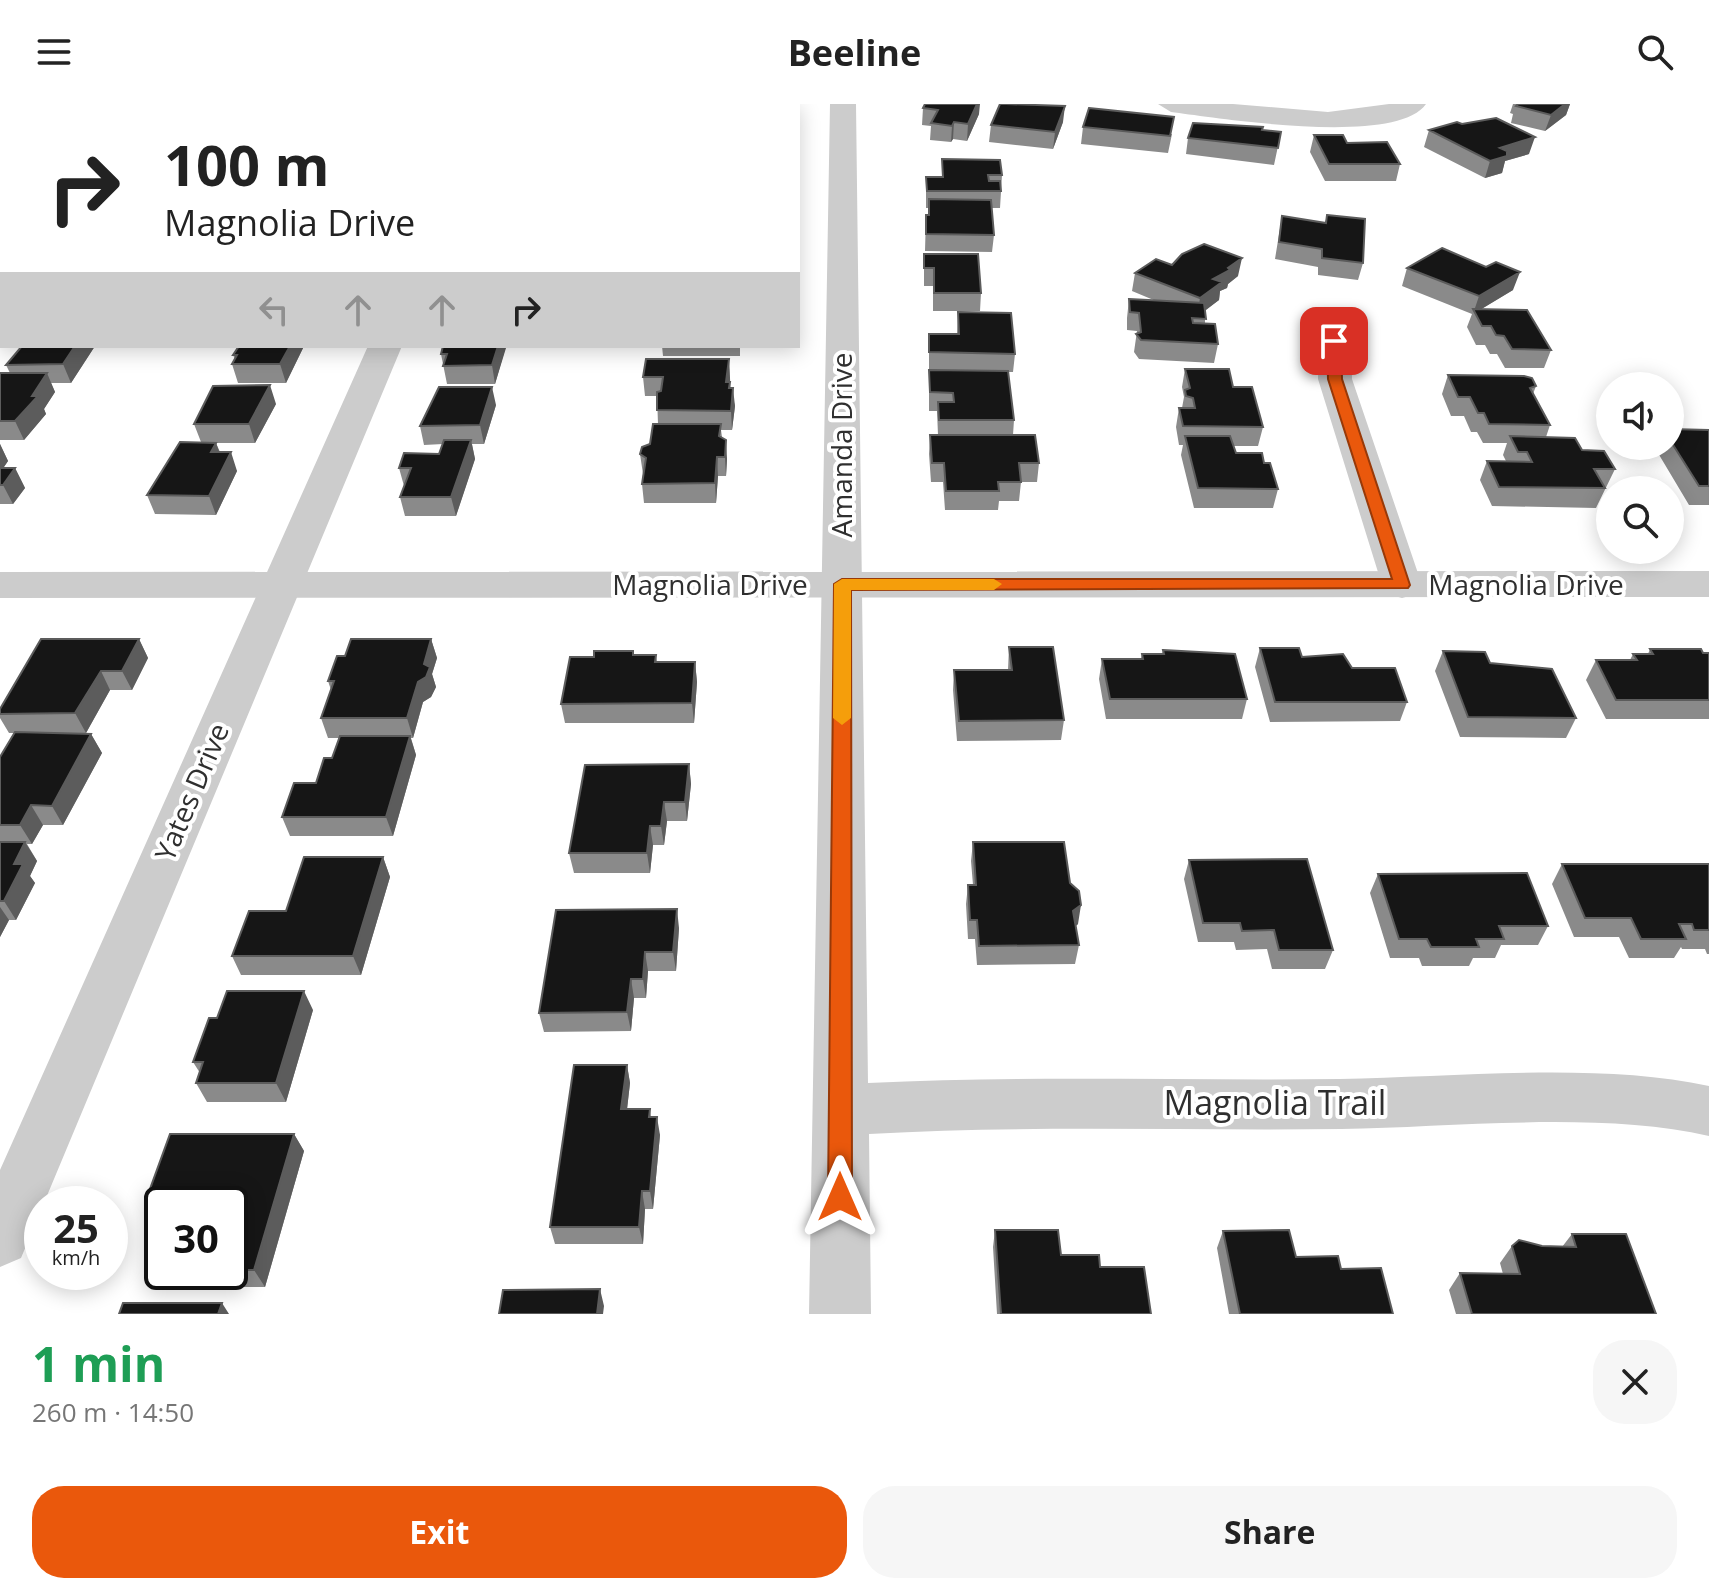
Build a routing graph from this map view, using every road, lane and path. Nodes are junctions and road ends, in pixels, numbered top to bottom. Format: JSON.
{"nodes":[{"id":1,"x":843,"y":104,"type":"edge"},
{"id":2,"x":1171,"y":104,"type":"edge"},
{"id":3,"x":1413,"y":104,"type":"edge"},
{"id":4,"x":1335,"y":333,"type":"dead end"},
{"id":5,"x":384,"y":348,"type":"edge"},
{"id":6,"x":842,"y":584,"type":"junction"},
{"id":7,"x":1709,"y":584,"type":"edge"},
{"id":8,"x":0,"y":585,"type":"edge"},
{"id":9,"x":1402,"y":585,"type":"junction"},
{"id":10,"x":281,"y":586,"type":"junction"},
{"id":11,"x":840,"y":1110,"type":"junction"},
{"id":12,"x":1709,"y":1111,"type":"edge"},
{"id":13,"x":0,"y":1238,"type":"edge"},
{"id":14,"x":840,"y":1314,"type":"edge"}],
"edges":[{"from":1,"to":6,"type":"street","name":"Amanda Drive"},
{"from":2,"to":3,"type":"street"},
{"from":4,"to":9,"type":"street"},
{"from":5,"to":10,"type":"street","name":"Yates Drive"},
{"from":6,"to":9,"type":"street","name":"Magnolia Drive"},
{"from":6,"to":10,"type":"street","name":"Magnolia Drive"},
{"from":6,"to":11,"type":"street","name":"Amanda Drive"},
{"from":7,"to":9,"type":"street","name":"Magnolia Drive"},
{"from":8,"to":10,"type":"street","name":"Magnolia Drive"},
{"from":10,"to":13,"type":"street","name":"Yates Drive"},
{"from":11,"to":12,"type":"street","name":"Magnolia Trail"},
{"from":11,"to":14,"type":"street","name":"Amanda Drive"}]}
